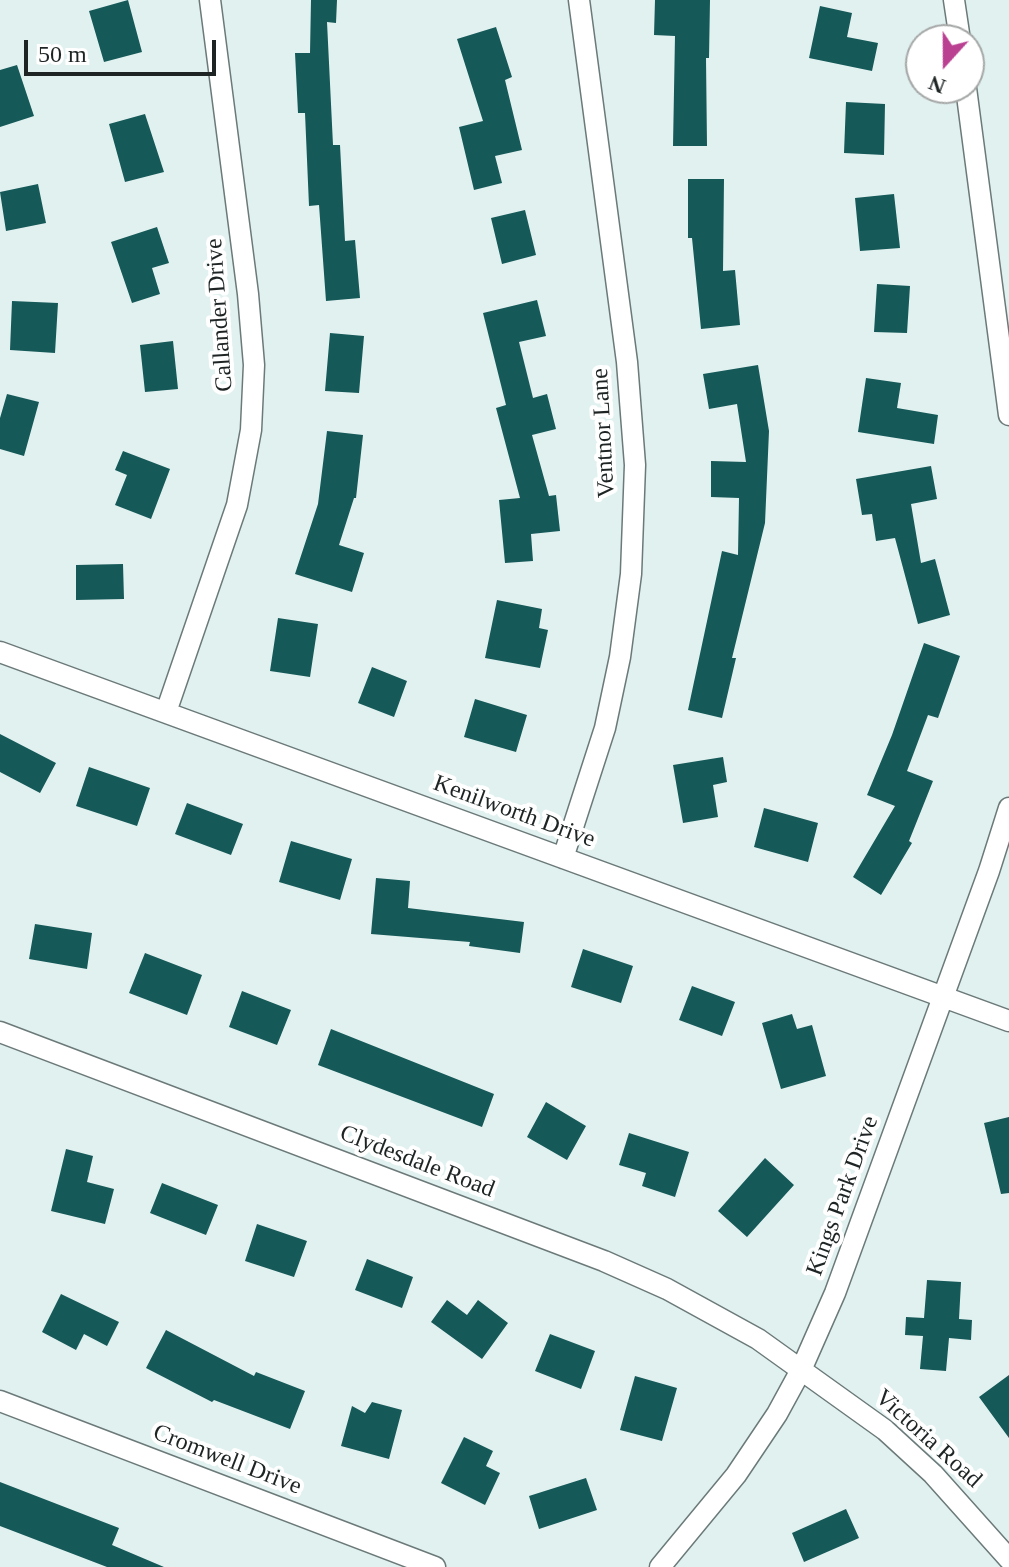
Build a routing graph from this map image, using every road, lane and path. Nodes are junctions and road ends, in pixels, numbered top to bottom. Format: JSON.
{"nodes":[{"id":1,"x":210,"y":0,"type":"edge"},
{"id":2,"x":579,"y":0,"type":"edge"},
{"id":3,"x":954,"y":0,"type":"edge"},
{"id":4,"x":958,"y":24,"type":"edge"},
{"id":5,"x":968,"y":104,"type":"edge"},
{"id":6,"x":1009,"y":415,"type":"edge"},
{"id":7,"x":0,"y":652,"type":"edge"},
{"id":8,"x":166,"y":712,"type":"junction"},
{"id":9,"x":1009,"y":808,"type":"edge"},
{"id":10,"x":563,"y":858,"type":"junction"},
{"id":11,"x":943,"y":997,"type":"junction"},
{"id":12,"x":1009,"y":1021,"type":"edge"},
{"id":13,"x":0,"y":1032,"type":"edge"},
{"id":14,"x":801,"y":1370,"type":"junction"},
{"id":15,"x":0,"y":1401,"type":"edge"},
{"id":16,"x":1009,"y":1559,"type":"edge"},
{"id":17,"x":435,"y":1567,"type":"edge"},
{"id":18,"x":660,"y":1567,"type":"edge"}],
"edges":[{"from":1,"to":8,"type":"street","name":"Callander Drive"},
{"from":2,"to":10,"type":"street","name":"Ventnor Lane"},
{"from":3,"to":4,"type":"street"},
{"from":5,"to":6,"type":"street"},
{"from":7,"to":8,"type":"street","name":"Kenilworth Drive"},
{"from":8,"to":10,"type":"street","name":"Kenilworth Drive"},
{"from":9,"to":11,"type":"street","name":"Kings Park Drive"},
{"from":10,"to":11,"type":"street","name":"Kenilworth Drive"},
{"from":11,"to":12,"type":"street","name":"Kenilworth Drive"},
{"from":11,"to":14,"type":"street","name":"Kings Park Drive"},
{"from":13,"to":14,"type":"street","name":"Clydesdale Road"},
{"from":14,"to":16,"type":"street","name":"Victoria Road"},
{"from":14,"to":18,"type":"street","name":"Kings Park Drive"},
{"from":15,"to":17,"type":"street","name":"Cromwell Drive"}]}
